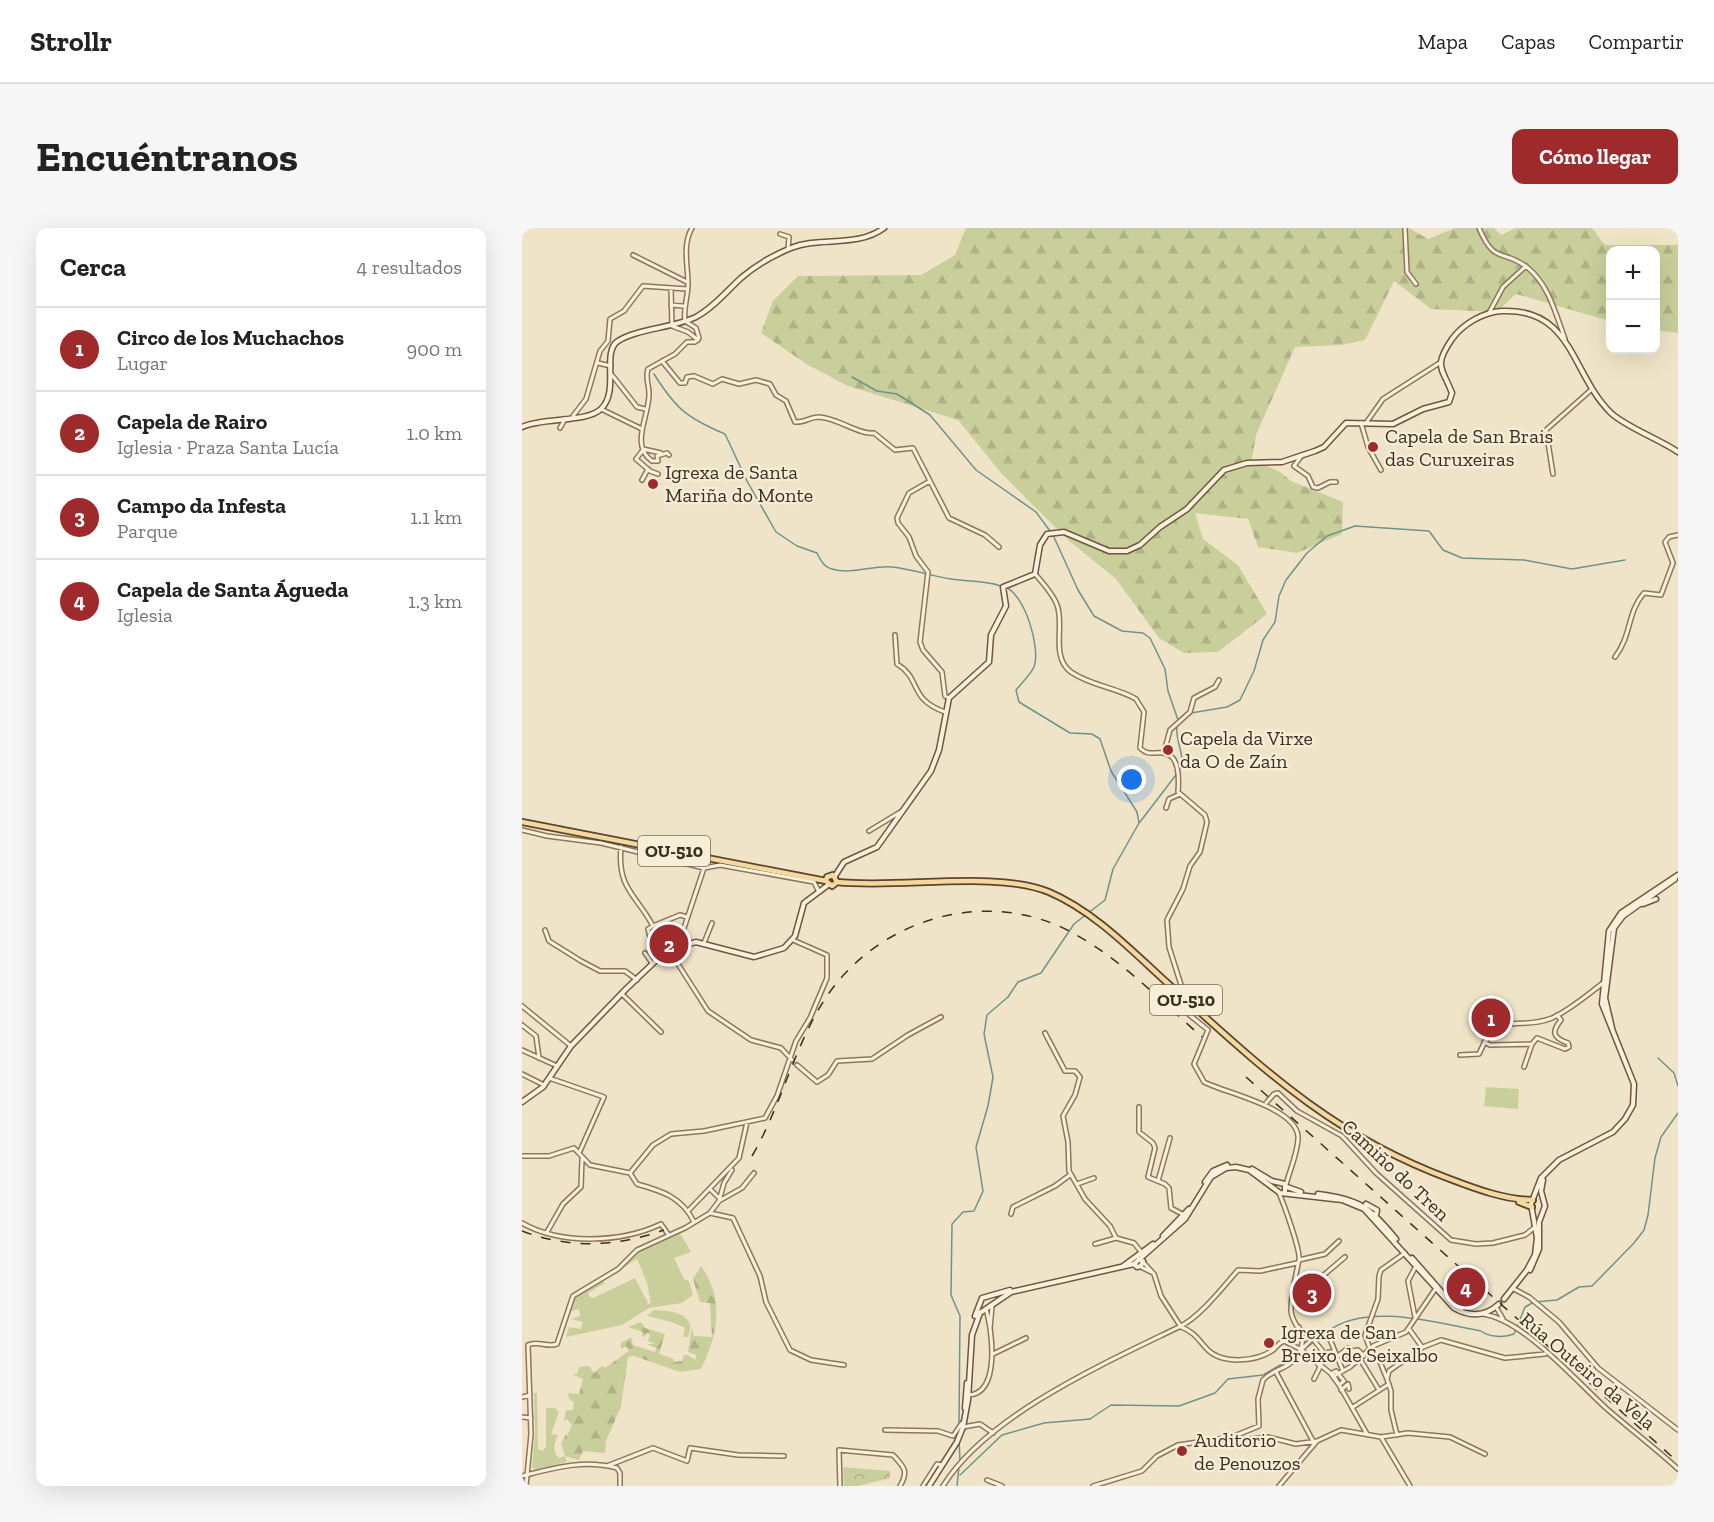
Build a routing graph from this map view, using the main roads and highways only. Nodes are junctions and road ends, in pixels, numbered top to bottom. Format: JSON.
{"nodes":[{"id":1,"x":522,"y":822,"type":"edge"},
{"id":2,"x":837,"y":882,"type":"junction"},
{"id":3,"x":827,"y":883,"type":"junction"},
{"id":4,"x":1514,"y":1199,"type":"junction"},
{"id":5,"x":1534,"y":1200,"type":"road end"},
{"id":6,"x":1532,"y":1209,"type":"road end"}],
"edges":[{"from":1,"to":3,"type":"main road","number":"OU-510"},
{"from":2,"to":3,"type":"main road","number":"OU-510"},
{"from":2,"to":3,"type":"main road"},
{"from":2,"to":4,"type":"main road","number":"OU-510"},
{"from":4,"to":5,"type":"main road"},
{"from":4,"to":6,"type":"main road"}]}
